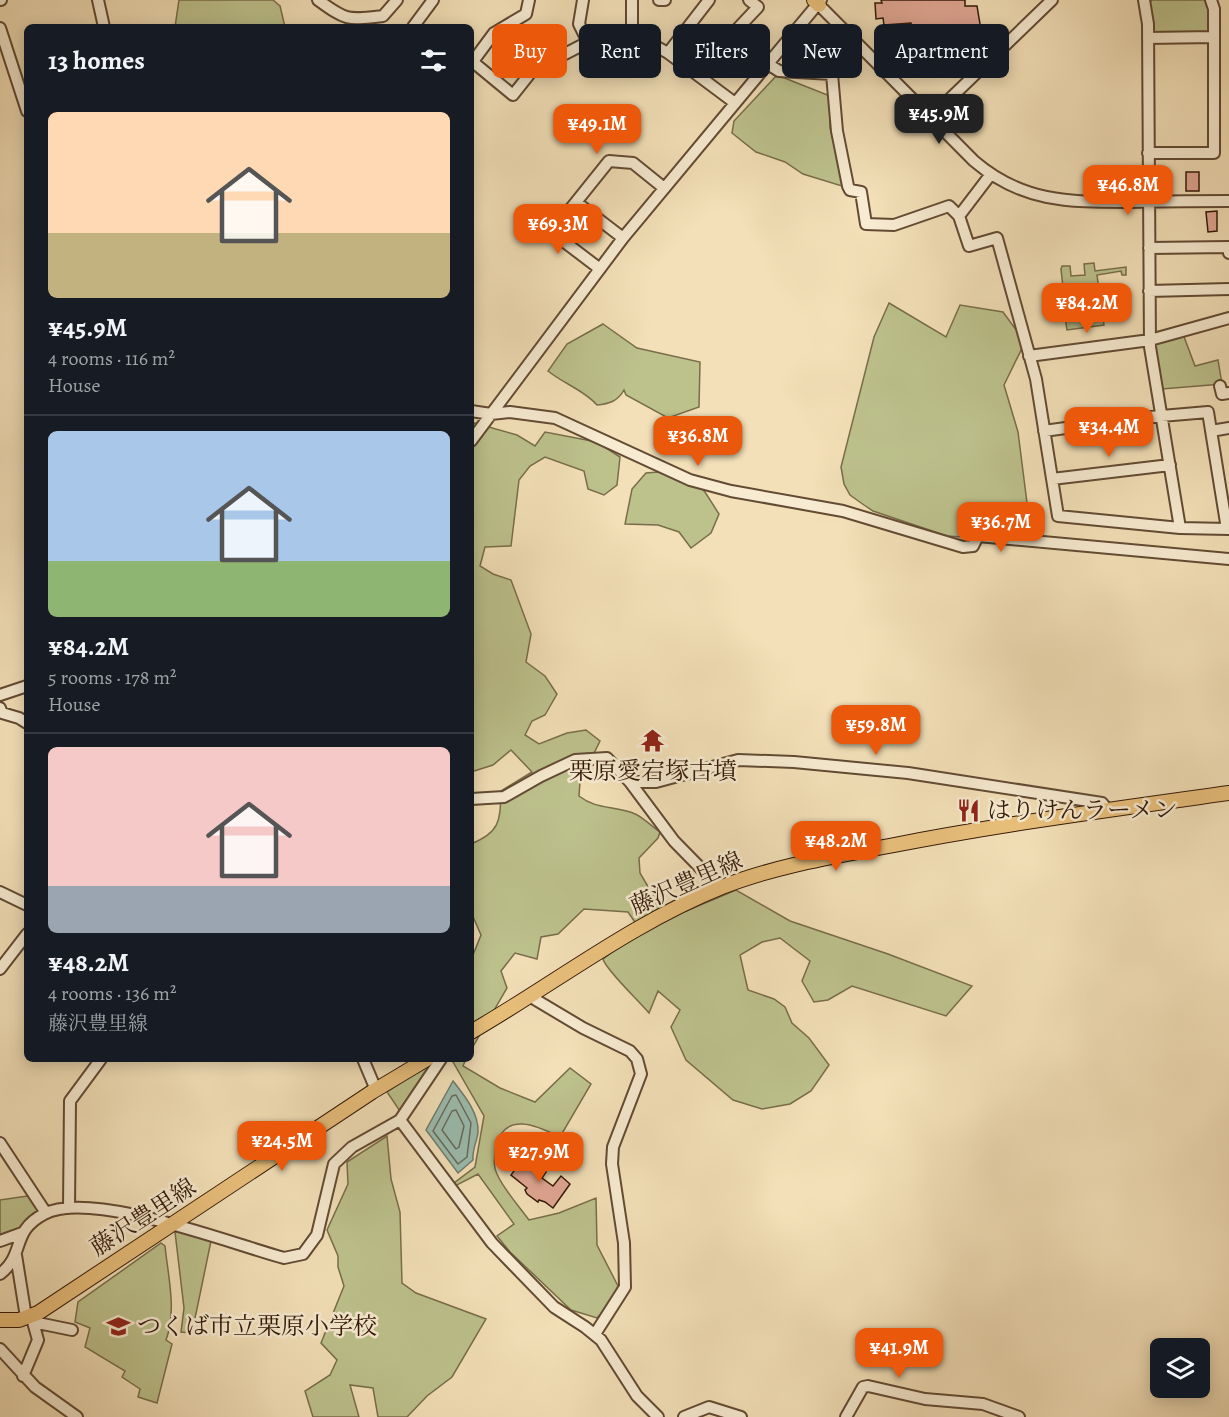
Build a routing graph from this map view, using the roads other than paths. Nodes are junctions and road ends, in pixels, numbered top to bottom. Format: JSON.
{"nodes":[{"id":1,"x":98,"y":0,"type":"edge"},
{"id":2,"x":318,"y":0,"type":"edge"},
{"id":3,"x":397,"y":0,"type":"edge"},
{"id":4,"x":433,"y":0,"type":"edge"},
{"id":5,"x":529,"y":0,"type":"edge"},
{"id":6,"x":583,"y":0,"type":"edge"},
{"id":7,"x":632,"y":0,"type":"edge"},
{"id":8,"x":659,"y":0,"type":"edge"},
{"id":9,"x":665,"y":0,"type":"edge"},
{"id":10,"x":709,"y":0,"type":"edge"},
{"id":11,"x":750,"y":0,"type":"edge"},
{"id":12,"x":1052,"y":0,"type":"edge"},
{"id":13,"x":1144,"y":0,"type":"edge"},
{"id":14,"x":1211,"y":0,"type":"edge"},
{"id":15,"x":820,"y":1,"type":"edge"},
{"id":16,"x":383,"y":16,"type":"junction"},
{"id":17,"x":103,"y":24,"type":"edge"},
{"id":18,"x":387,"y":24,"type":"edge"},
{"id":19,"x":415,"y":24,"type":"edge"},
{"id":20,"x":579,"y":24,"type":"edge"},
{"id":21,"x":632,"y":24,"type":"edge"},
{"id":22,"x":742,"y":24,"type":"edge"},
{"id":23,"x":0,"y":28,"type":"edge"},
{"id":24,"x":1148,"y":38,"type":"junction"},
{"id":25,"x":1213,"y":38,"type":"junction"},
{"id":26,"x":579,"y":47,"type":"edge"},
{"id":27,"x":661,"y":49,"type":"edge"},
{"id":28,"x":668,"y":53,"type":"junction"},
{"id":29,"x":673,"y":57,"type":"edge"},
{"id":30,"x":474,"y":60,"type":"edge"},
{"id":31,"x":770,"y":62,"type":"edge"},
{"id":32,"x":474,"y":65,"type":"edge"},
{"id":33,"x":770,"y":65,"type":"edge"},
{"id":34,"x":703,"y":78,"type":"edge"},
{"id":35,"x":756,"y":78,"type":"edge"},
{"id":36,"x":24,"y":102,"type":"edge"},
{"id":37,"x":735,"y":103,"type":"junction"},
{"id":38,"x":931,"y":117,"type":"junction"},
{"id":39,"x":1148,"y":153,"type":"junction"},
{"id":40,"x":991,"y":174,"type":"junction"},
{"id":41,"x":664,"y":188,"type":"junction"},
{"id":42,"x":1149,"y":201,"type":"junction"},
{"id":43,"x":1229,"y":201,"type":"edge"},
{"id":44,"x":576,"y":202,"type":"junction"},
{"id":45,"x":959,"y":216,"type":"junction"},
{"id":46,"x":533,"y":218,"type":"dead end"},
{"id":47,"x":552,"y":232,"type":"junction"},
{"id":48,"x":623,"y":238,"type":"junction"},
{"id":49,"x":1149,"y":248,"type":"junction"},
{"id":50,"x":1229,"y":253,"type":"edge"},
{"id":51,"x":600,"y":269,"type":"junction"},
{"id":52,"x":1229,"y":289,"type":"edge"},
{"id":53,"x":1149,"y":291,"type":"junction"},
{"id":54,"x":1229,"y":318,"type":"edge"},
{"id":55,"x":1150,"y":340,"type":"junction"},
{"id":56,"x":1029,"y":356,"type":"junction"},
{"id":57,"x":474,"y":411,"type":"edge"},
{"id":58,"x":491,"y":414,"type":"junction"},
{"id":59,"x":1162,"y":416,"type":"junction"},
{"id":60,"x":1229,"y":428,"type":"edge"},
{"id":61,"x":1044,"y":431,"type":"junction"},
{"id":62,"x":1211,"y":431,"type":"junction"},
{"id":63,"x":474,"y":437,"type":"edge"},
{"id":64,"x":1170,"y":465,"type":"junction"},
{"id":65,"x":1052,"y":479,"type":"junction"},
{"id":66,"x":1224,"y":482,"type":"edge"},
{"id":67,"x":1180,"y":528,"type":"junction"},
{"id":68,"x":1228,"y":529,"type":"edge"},
{"id":69,"x":1229,"y":559,"type":"edge"},
{"id":70,"x":24,"y":687,"type":"edge"},
{"id":71,"x":0,"y":695,"type":"edge"},
{"id":72,"x":0,"y":708,"type":"edge"},
{"id":73,"x":24,"y":721,"type":"edge"},
{"id":74,"x":630,"y":782,"type":"junction"},
{"id":75,"x":1229,"y":793,"type":"edge"},
{"id":76,"x":474,"y":799,"type":"edge"},
{"id":77,"x":1108,"y":810,"type":"junction"},
{"id":78,"x":720,"y":888,"type":"junction"},
{"id":79,"x":0,"y":892,"type":"edge"},
{"id":80,"x":24,"y":904,"type":"edge"},
{"id":81,"x":24,"y":938,"type":"edge"},
{"id":82,"x":0,"y":969,"type":"edge"},
{"id":83,"x":531,"y":998,"type":"junction"},
{"id":84,"x":474,"y":1030,"type":"edge"},
{"id":85,"x":99,"y":1062,"type":"edge"},
{"id":86,"x":364,"y":1062,"type":"edge"},
{"id":87,"x":422,"y":1062,"type":"edge"},
{"id":88,"x":439,"y":1062,"type":"edge"},
{"id":89,"x":372,"y":1092,"type":"junction"},
{"id":90,"x":400,"y":1120,"type":"junction"},
{"id":91,"x":0,"y":1143,"type":"edge"},
{"id":92,"x":69,"y":1208,"type":"junction"},
{"id":93,"x":46,"y":1213,"type":"junction"},
{"id":94,"x":174,"y":1224,"type":"junction"},
{"id":95,"x":22,"y":1233,"type":"junction"},
{"id":96,"x":0,"y":1241,"type":"edge"},
{"id":97,"x":16,"y":1255,"type":"junction"},
{"id":98,"x":0,"y":1274,"type":"edge"},
{"id":99,"x":0,"y":1320,"type":"edge"},
{"id":100,"x":31,"y":1320,"type":"junction"},
{"id":101,"x":72,"y":1330,"type":"dead end"},
{"id":102,"x":595,"y":1334,"type":"junction"},
{"id":103,"x":0,"y":1349,"type":"edge"},
{"id":104,"x":23,"y":1376,"type":"junction"},
{"id":105,"x":72,"y":1412,"type":"edge"},
{"id":106,"x":658,"y":1417,"type":"edge"},
{"id":107,"x":684,"y":1417,"type":"edge"},
{"id":108,"x":741,"y":1417,"type":"edge"},
{"id":109,"x":846,"y":1417,"type":"edge"},
{"id":110,"x":1019,"y":1417,"type":"edge"}],
"edges":[{"from":1,"to":17,"type":"street"},
{"from":2,"to":16,"type":"street"},
{"from":3,"to":16,"type":"street"},
{"from":4,"to":19,"type":"street"},
{"from":5,"to":30,"type":"street"},
{"from":6,"to":20,"type":"street"},
{"from":7,"to":21,"type":"street"},
{"from":8,"to":9,"type":"street"},
{"from":10,"to":28,"type":"street"},
{"from":11,"to":22,"type":"street"},
{"from":12,"to":38,"type":"street"},
{"from":13,"to":24,"type":"street"},
{"from":14,"to":25,"type":"street"},
{"from":15,"to":31,"type":"street"},
{"from":15,"to":38,"type":"street"},
{"from":16,"to":18,"type":"street"},
{"from":23,"to":36,"type":"street"},
{"from":24,"to":25,"type":"street"},
{"from":24,"to":39,"type":"street"},
{"from":25,"to":39,"type":"street"},
{"from":26,"to":32,"type":"street"},
{"from":27,"to":28,"type":"street"},
{"from":28,"to":29,"type":"street"},
{"from":33,"to":45,"type":"street"},
{"from":34,"to":37,"type":"street"},
{"from":35,"to":37,"type":"street"},
{"from":37,"to":41,"type":"street"},
{"from":38,"to":40,"type":"street"},
{"from":39,"to":42,"type":"street"},
{"from":40,"to":42,"type":"street"},
{"from":40,"to":45,"type":"street"},
{"from":41,"to":44,"type":"street"},
{"from":41,"to":48,"type":"street"},
{"from":42,"to":43,"type":"street"},
{"from":42,"to":49,"type":"street"},
{"from":44,"to":47,"type":"street"},
{"from":44,"to":48,"type":"street"},
{"from":45,"to":56,"type":"street"},
{"from":46,"to":47,"type":"street"},
{"from":47,"to":51,"type":"street"},
{"from":48,"to":51,"type":"street"},
{"from":49,"to":50,"type":"street"},
{"from":49,"to":53,"type":"street"},
{"from":51,"to":58,"type":"street"},
{"from":52,"to":53,"type":"street"},
{"from":53,"to":55,"type":"street"},
{"from":54,"to":55,"type":"street"},
{"from":55,"to":56,"type":"street"},
{"from":55,"to":59,"type":"street"},
{"from":56,"to":61,"type":"street"},
{"from":57,"to":58,"type":"street"},
{"from":58,"to":63,"type":"street"},
{"from":58,"to":69,"type":"street"},
{"from":59,"to":61,"type":"street"},
{"from":59,"to":62,"type":"street"},
{"from":59,"to":64,"type":"street"},
{"from":60,"to":62,"type":"street"},
{"from":61,"to":65,"type":"street"},
{"from":62,"to":66,"type":"street"},
{"from":64,"to":65,"type":"street"},
{"from":64,"to":67,"type":"street"},
{"from":65,"to":67,"type":"street"},
{"from":66,"to":68,"type":"street"},
{"from":67,"to":68,"type":"street"},
{"from":70,"to":71,"type":"street"},
{"from":72,"to":73,"type":"street"},
{"from":74,"to":76,"type":"street"},
{"from":74,"to":77,"type":"street"},
{"from":74,"to":78,"type":"street"},
{"from":75,"to":77,"type":"main road","name":"藤沢豊里線"},
{"from":77,"to":78,"type":"main road","name":"藤沢豊里線"},
{"from":78,"to":83,"type":"main road","name":"藤沢豊里線"},
{"from":79,"to":80,"type":"street"},
{"from":81,"to":82,"type":"street"},
{"from":83,"to":84,"type":"main road","name":"藤沢豊里線"},
{"from":83,"to":102,"type":"street"},
{"from":85,"to":92,"type":"street"},
{"from":86,"to":89,"type":"street"},
{"from":87,"to":89,"type":"main road","name":"藤沢豊里線"},
{"from":88,"to":90,"type":"street"},
{"from":89,"to":94,"type":"main road","name":"藤沢豊里線"},
{"from":90,"to":94,"type":"street"},
{"from":90,"to":102,"type":"street"},
{"from":91,"to":93,"type":"street"},
{"from":92,"to":93,"type":"street"},
{"from":92,"to":94,"type":"street"},
{"from":93,"to":95,"type":"street"},
{"from":94,"to":100,"type":"main road","name":"藤沢豊里線"},
{"from":95,"to":96,"type":"street"},
{"from":95,"to":97,"type":"street"},
{"from":97,"to":98,"type":"street"},
{"from":97,"to":100,"type":"street"},
{"from":99,"to":100,"type":"main road","name":"藤沢豊里線"},
{"from":100,"to":101,"type":"street"},
{"from":100,"to":104,"type":"street"},
{"from":102,"to":106,"type":"street"},
{"from":103,"to":104,"type":"street"},
{"from":104,"to":105,"type":"street"},
{"from":107,"to":108,"type":"street"},
{"from":109,"to":110,"type":"street"}]}
